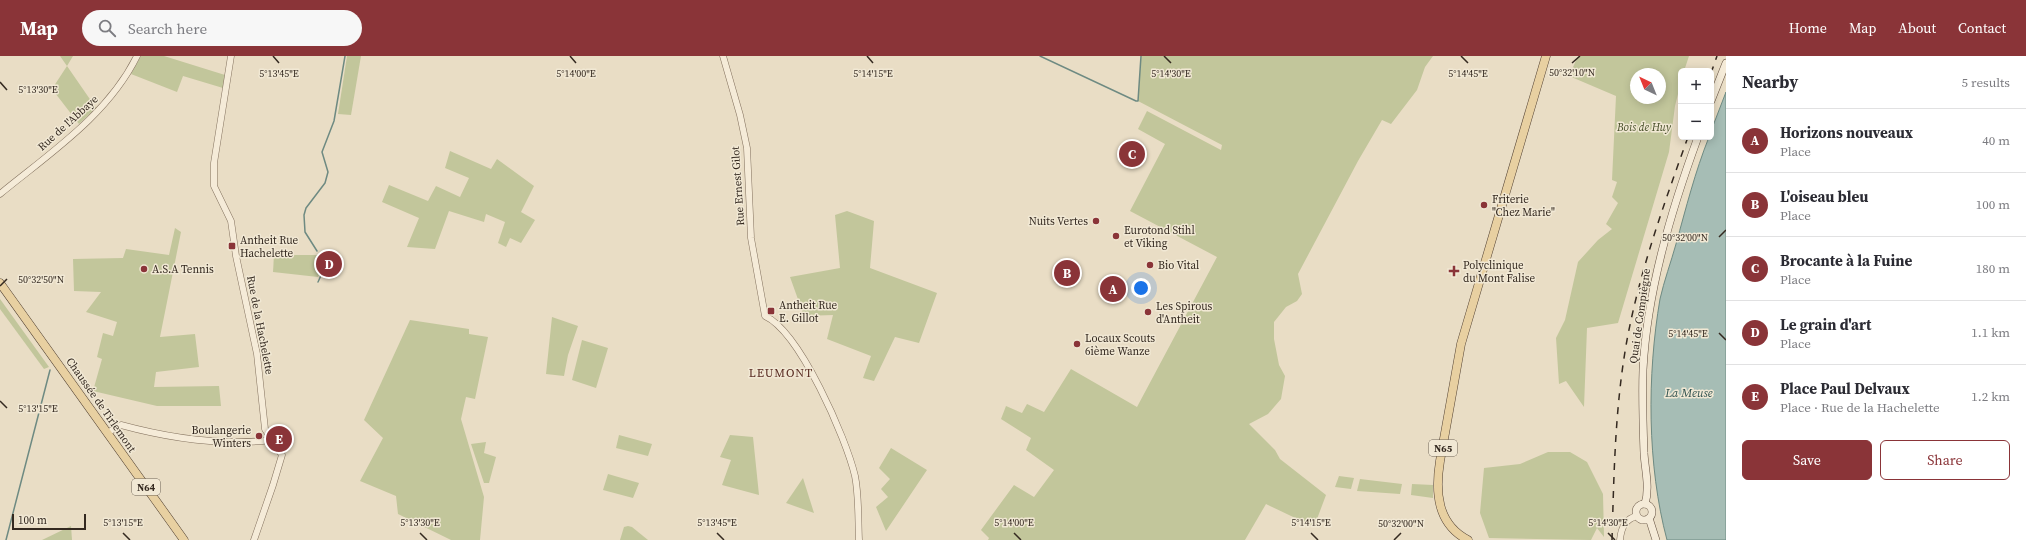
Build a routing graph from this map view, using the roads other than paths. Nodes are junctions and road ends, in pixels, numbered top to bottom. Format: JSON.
{"nodes":[{"id":1,"x":137,"y":56,"type":"edge"},
{"id":2,"x":232,"y":56,"type":"edge"},
{"id":3,"x":723,"y":56,"type":"edge"},
{"id":4,"x":1546,"y":56,"type":"edge"},
{"id":5,"x":1726,"y":63,"type":"edge"},
{"id":6,"x":1714,"y":93,"type":"edge"},
{"id":7,"x":1697,"y":140,"type":"edge"},
{"id":8,"x":0,"y":194,"type":"edge"},
{"id":9,"x":0,"y":283,"type":"edge"},
{"id":10,"x":107,"y":433,"type":"junction"},
{"id":11,"x":271,"y":440,"type":"junction"},
{"id":12,"x":1646,"y":504,"type":"junction"},
{"id":13,"x":1637,"y":516,"type":"junction"},
{"id":14,"x":1649,"y":518,"type":"junction"},
{"id":15,"x":184,"y":540,"type":"edge"},
{"id":16,"x":254,"y":540,"type":"edge"},
{"id":17,"x":859,"y":540,"type":"edge"},
{"id":18,"x":1468,"y":540,"type":"edge"},
{"id":19,"x":1620,"y":540,"type":"edge"},
{"id":20,"x":1656,"y":540,"type":"edge"}],
"edges":[{"from":1,"to":8,"type":"street","name":"Rue de l'Abbaye"},
{"from":2,"to":11,"type":"street","name":"Rue de la Hachelette"},
{"from":3,"to":17,"type":"street","name":"Rue Ernest Gilot"},
{"from":4,"to":18,"type":"main road","number":"N65"},
{"from":5,"to":6,"type":"main road"},
{"from":7,"to":12,"type":"main road","name":"Quai de Compiègne"},
{"from":9,"to":10,"type":"main road","name":"Chaussée de Tirlemont","number":"N64"},
{"from":10,"to":11,"type":"street"},
{"from":10,"to":15,"type":"main road","name":"Chaussée de Tirlemont","number":"N64"},
{"from":11,"to":16,"type":"street","name":"Rue de la Hachelette"},
{"from":12,"to":13,"type":"main road"},
{"from":12,"to":14,"type":"main road"},
{"from":13,"to":14,"type":"main road"},
{"from":13,"to":19,"type":"street"},
{"from":14,"to":20,"type":"main road"}]}
